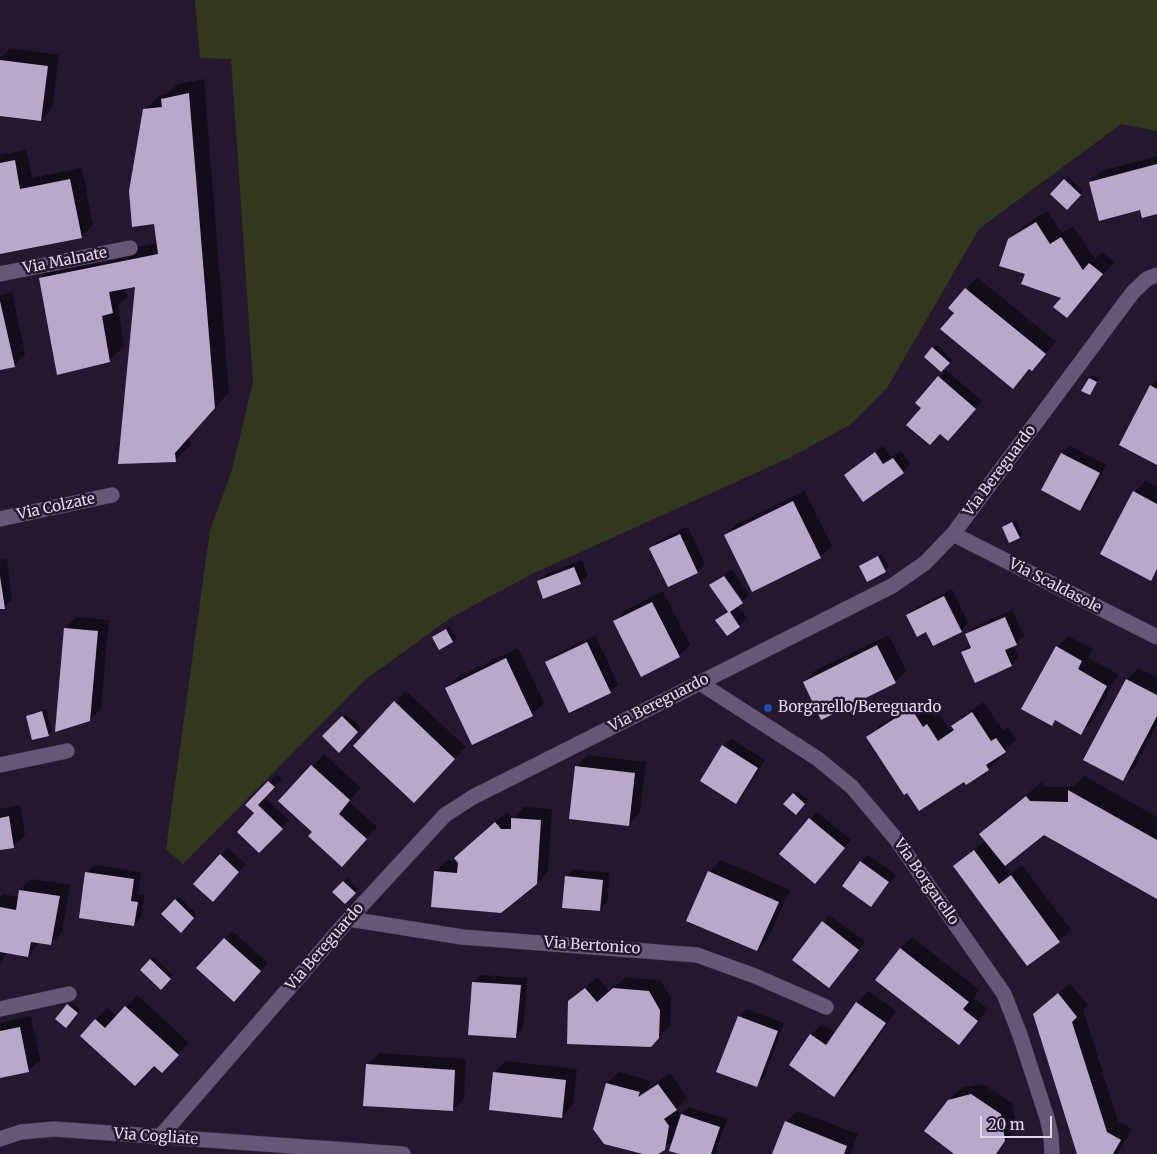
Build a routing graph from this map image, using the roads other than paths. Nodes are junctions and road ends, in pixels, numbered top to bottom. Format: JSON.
{"nodes":[{"id":1,"x":130,"y":248,"type":"dead end"},
{"id":2,"x":0,"y":274,"type":"edge"},
{"id":3,"x":1157,"y":275,"type":"edge"},
{"id":4,"x":112,"y":495,"type":"dead end"},
{"id":5,"x":0,"y":519,"type":"edge"},
{"id":6,"x":953,"y":534,"type":"junction"},
{"id":7,"x":1157,"y":637,"type":"edge"},
{"id":8,"x":700,"y":683,"type":"junction"},
{"id":9,"x":68,"y":751,"type":"dead end"},
{"id":10,"x":0,"y":765,"type":"edge"},
{"id":11,"x":349,"y":919,"type":"junction"},
{"id":12,"x":69,"y":994,"type":"dead end"},
{"id":13,"x":826,"y":1007,"type":"dead end"},
{"id":14,"x":0,"y":1009,"type":"edge"},
{"id":15,"x":159,"y":1138,"type":"junction"},
{"id":16,"x":0,"y":1140,"type":"edge"},
{"id":17,"x":403,"y":1154,"type":"edge"},
{"id":18,"x":1052,"y":1154,"type":"edge"}],
"edges":[{"from":1,"to":2,"type":"street","name":"Via Malnate"},
{"from":3,"to":6,"type":"street","name":"Via Bereguardo"},
{"from":4,"to":5,"type":"street","name":"Via Colzate"},
{"from":6,"to":7,"type":"street","name":"Via Scaldasole"},
{"from":6,"to":8,"type":"street","name":"Via Bereguardo"},
{"from":8,"to":11,"type":"street","name":"Via Bereguardo"},
{"from":8,"to":18,"type":"street","name":"Via Borgarello"},
{"from":9,"to":10,"type":"street"},
{"from":11,"to":13,"type":"street","name":"Via Bertonico"},
{"from":11,"to":15,"type":"street","name":"Via Bereguardo"},
{"from":12,"to":14,"type":"street"},
{"from":15,"to":16,"type":"street","name":"Via Cogliate"},
{"from":15,"to":17,"type":"street","name":"Via Cogliate"}]}
